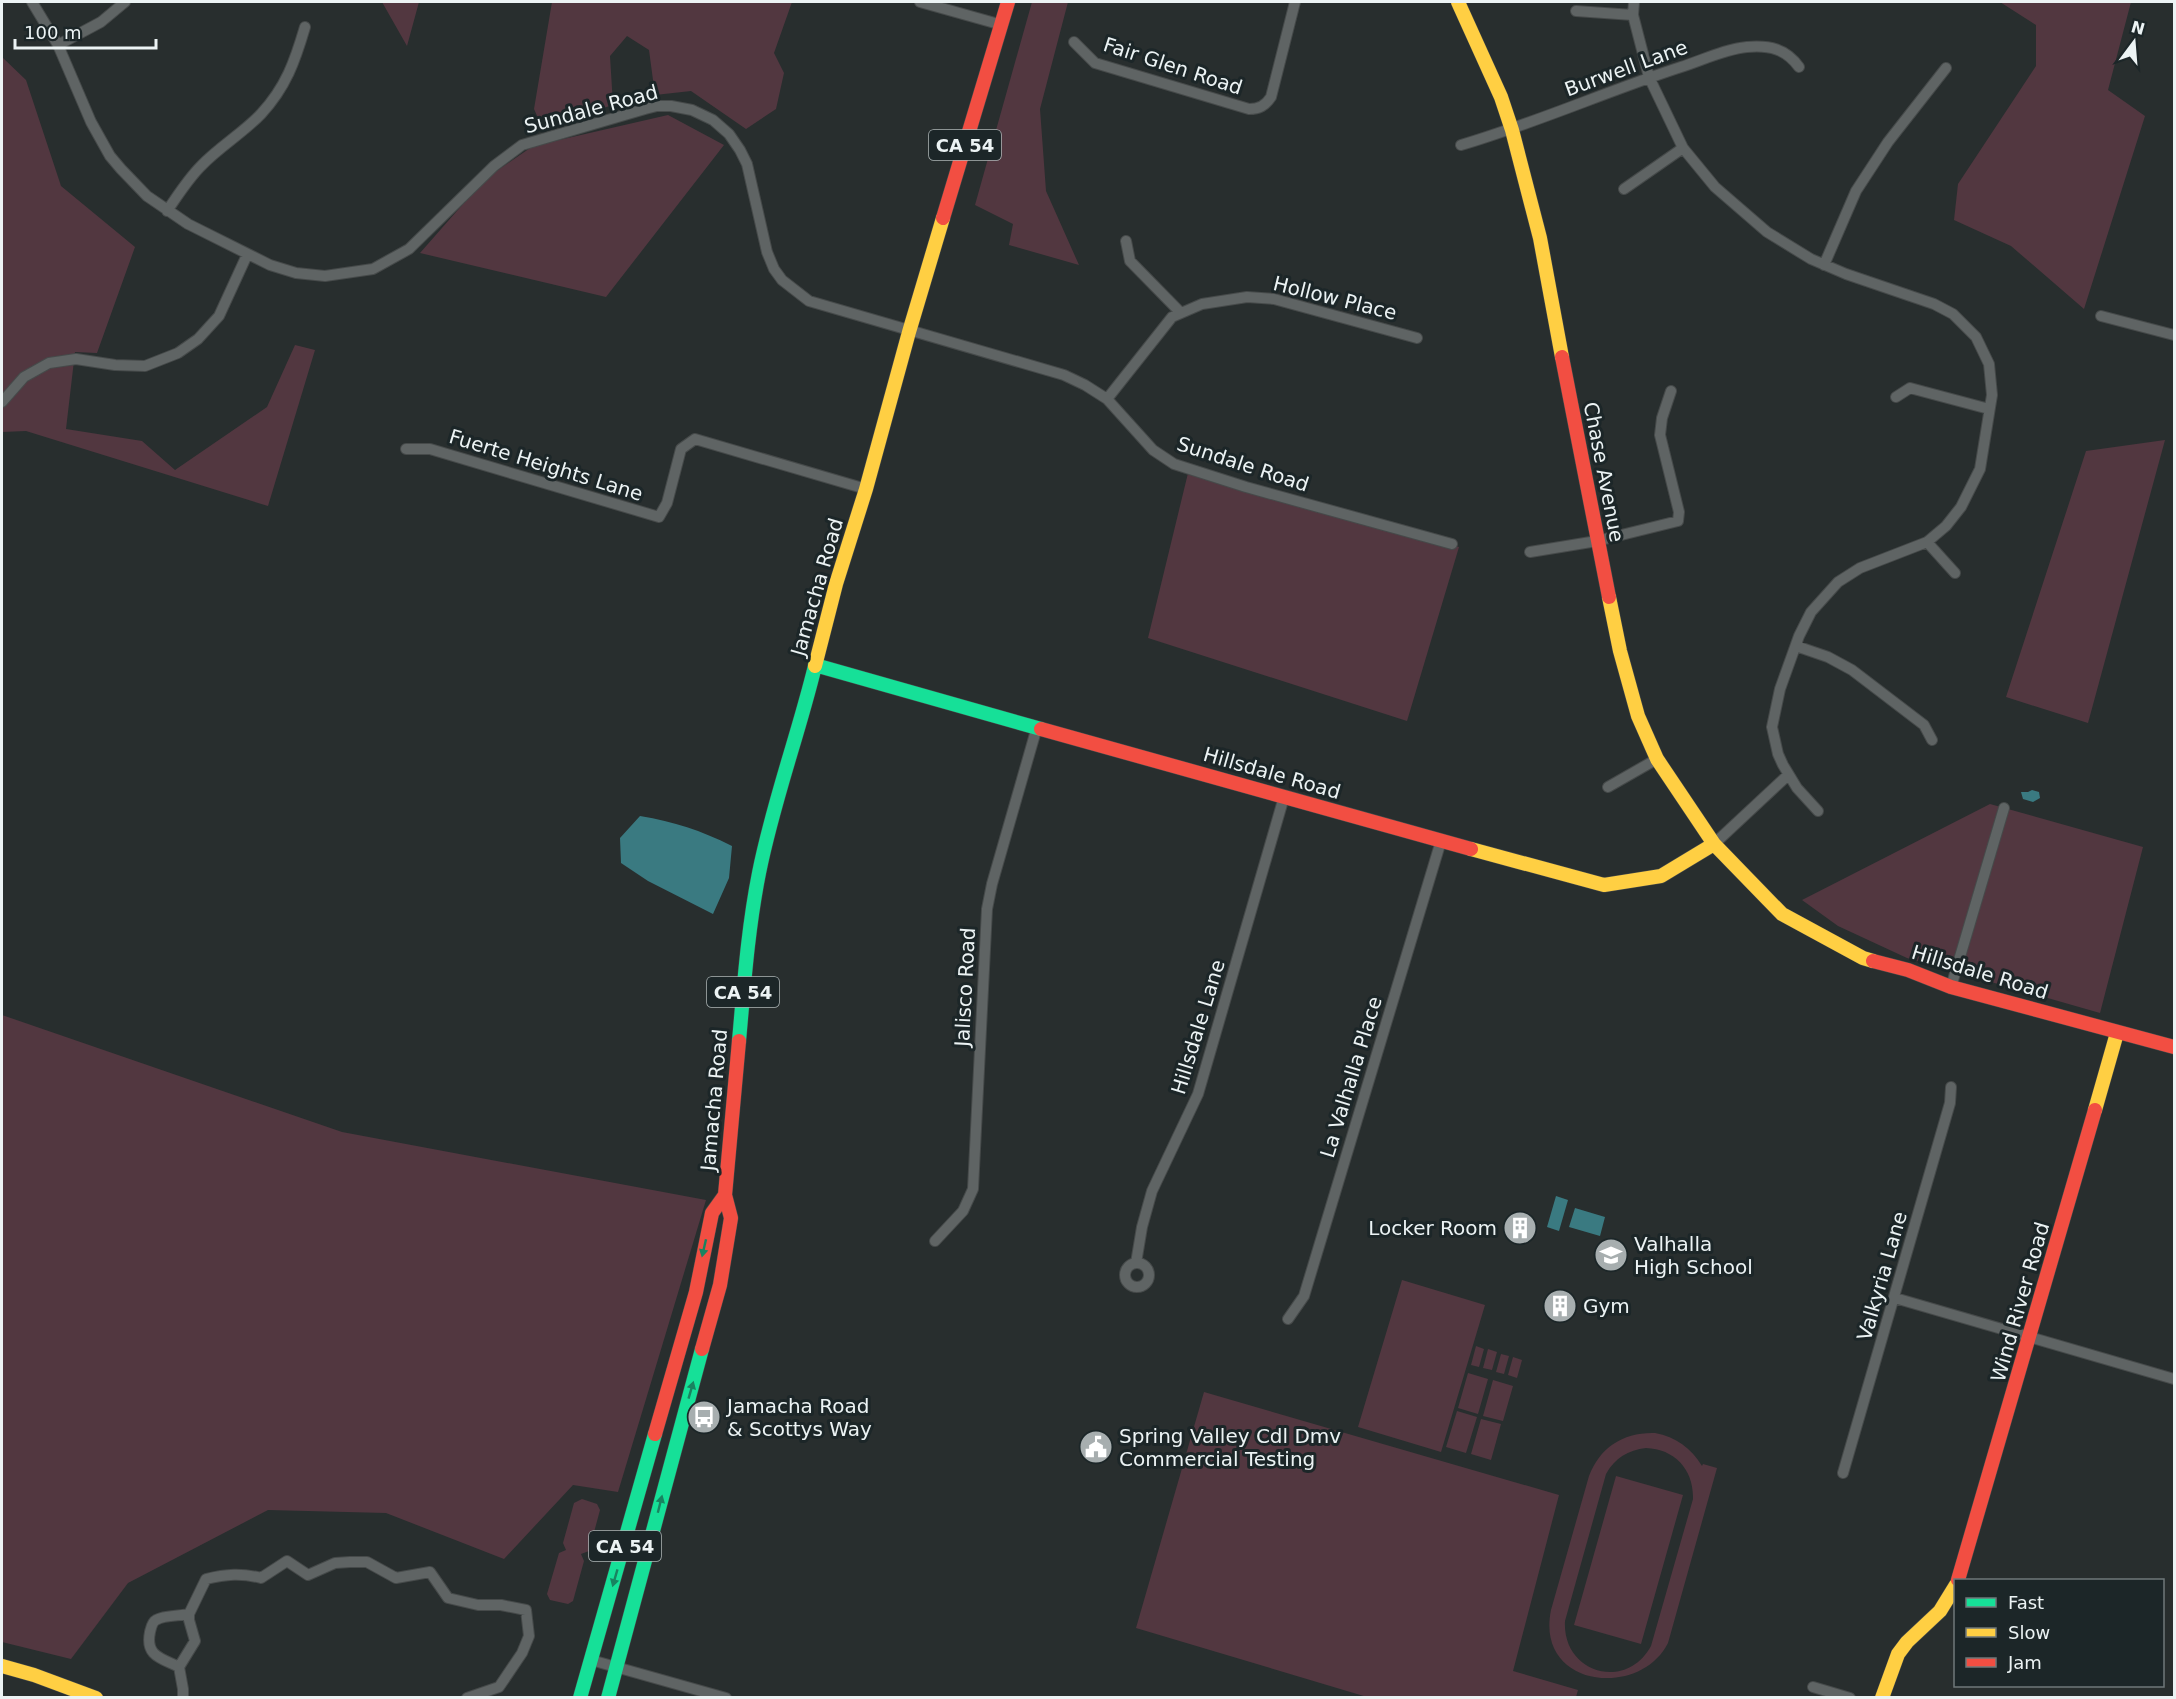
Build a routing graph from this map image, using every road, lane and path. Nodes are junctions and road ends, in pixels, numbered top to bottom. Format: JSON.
{"nodes":[{"id":1,"x":32,"y":2,"type":"edge"},
{"id":2,"x":125,"y":2,"type":"edge"},
{"id":3,"x":920,"y":2,"type":"edge"},
{"id":4,"x":1008,"y":2,"type":"edge"},
{"id":5,"x":1295,"y":2,"type":"edge"},
{"id":6,"x":1458,"y":2,"type":"edge"},
{"id":7,"x":1635,"y":2,"type":"edge"},
{"id":8,"x":1576,"y":11,"type":"dead end"},
{"id":9,"x":1633,"y":15,"type":"junction"},
{"id":10,"x":1002,"y":25,"type":"junction"},
{"id":11,"x":305,"y":27,"type":"dead end"},
{"id":12,"x":1074,"y":42,"type":"dead end"},
{"id":13,"x":58,"y":45,"type":"junction"},
{"id":14,"x":1799,"y":68,"type":"dead end"},
{"id":15,"x":1946,"y":68,"type":"dead end"},
{"id":16,"x":1649,"y":77,"type":"junction"},
{"id":17,"x":1512,"y":130,"type":"junction"},
{"id":18,"x":1461,"y":145,"type":"dead end"},
{"id":19,"x":1683,"y":148,"type":"junction"},
{"id":20,"x":1624,"y":189,"type":"dead end"},
{"id":21,"x":167,"y":211,"type":"junction"},
{"id":22,"x":1126,"y":241,"type":"dead end"},
{"id":23,"x":247,"y":255,"type":"junction"},
{"id":24,"x":1824,"y":265,"type":"junction"},
{"id":25,"x":1180,"y":312,"type":"junction"},
{"id":26,"x":2102,"y":316,"type":"dead end"},
{"id":27,"x":909,"y":332,"type":"junction"},
{"id":28,"x":2175,"y":335,"type":"edge"},
{"id":29,"x":1417,"y":338,"type":"dead end"},
{"id":30,"x":1671,"y":391,"type":"dead end"},
{"id":31,"x":1896,"y":397,"type":"dead end"},
{"id":32,"x":1107,"y":399,"type":"junction"},
{"id":33,"x":2,"y":402,"type":"edge"},
{"id":34,"x":1989,"y":409,"type":"junction"},
{"id":35,"x":406,"y":449,"type":"dead end"},
{"id":36,"x":866,"y":489,"type":"junction"},
{"id":37,"x":1597,"y":541,"type":"junction"},
{"id":38,"x":1927,"y":542,"type":"junction"},
{"id":39,"x":1452,"y":544,"type":"dead end"},
{"id":40,"x":1530,"y":552,"type":"dead end"},
{"id":41,"x":1955,"y":573,"type":"dead end"},
{"id":42,"x":1796,"y":646,"type":"junction"},
{"id":43,"x":815,"y":665,"type":"junction"},
{"id":44,"x":1037,"y":727,"type":"junction"},
{"id":45,"x":1932,"y":740,"type":"dead end"},
{"id":46,"x":1657,"y":759,"type":"junction"},
{"id":47,"x":1788,"y":775,"type":"junction"},
{"id":48,"x":1608,"y":787,"type":"dead end"},
{"id":49,"x":1284,"y":796,"type":"junction"},
{"id":50,"x":2004,"y":808,"type":"dead end"},
{"id":51,"x":1818,"y":811,"type":"dead end"},
{"id":52,"x":1441,"y":841,"type":"junction"},
{"id":53,"x":1714,"y":844,"type":"junction"},
{"id":54,"x":1782,"y":914,"type":"joint"},
{"id":55,"x":1951,"y":987,"type":"junction"},
{"id":56,"x":2117,"y":1033,"type":"junction"},
{"id":57,"x":2175,"y":1047,"type":"edge"},
{"id":58,"x":1951,"y":1087,"type":"dead end"},
{"id":59,"x":725,"y":1195,"type":"junction"},
{"id":60,"x":935,"y":1241,"type":"dead end"},
{"id":61,"x":1136,"y":1263,"type":"dead end"},
{"id":62,"x":1895,"y":1298,"type":"junction"},
{"id":63,"x":1288,"y":1319,"type":"dead end"},
{"id":64,"x":2030,"y":1337,"type":"junction"},
{"id":65,"x":2175,"y":1379,"type":"edge"},
{"id":66,"x":669,"y":1466,"type":"junction"},
{"id":67,"x":1843,"y":1473,"type":"dead end"},
{"id":68,"x":643,"y":1482,"type":"junction"},
{"id":69,"x":1959,"y":1579,"type":"edge"},
{"id":70,"x":1954,"y":1589,"type":"edge"},
{"id":71,"x":189,"y":1614,"type":"junction"},
{"id":72,"x":591,"y":1660,"type":"junction"},
{"id":73,"x":2,"y":1666,"type":"edge"},
{"id":74,"x":617,"y":1666,"type":"junction"},
{"id":75,"x":179,"y":1667,"type":"junction"},
{"id":76,"x":1813,"y":1687,"type":"dead end"},
{"id":77,"x":96,"y":1698,"type":"edge"},
{"id":78,"x":183,"y":1698,"type":"edge"},
{"id":79,"x":466,"y":1698,"type":"edge"},
{"id":80,"x":580,"y":1698,"type":"edge"},
{"id":81,"x":608,"y":1698,"type":"edge"},
{"id":82,"x":726,"y":1698,"type":"edge"},
{"id":83,"x":1850,"y":1698,"type":"edge"},
{"id":84,"x":1882,"y":1698,"type":"edge"}],
"edges":[{"from":1,"to":13,"type":"street","name":"Sundale Road"},
{"from":2,"to":13,"type":"street"},
{"from":3,"to":10,"type":"street"},
{"from":4,"to":10,"type":"main road","name":"Jamacha Road","number":"CA 54"},
{"from":5,"to":12,"type":"street","name":"Fair Glen Road"},
{"from":6,"to":17,"type":"main road","name":"Chase Avenue"},
{"from":7,"to":9,"type":"street"},
{"from":8,"to":9,"type":"street"},
{"from":9,"to":16,"type":"street"},
{"from":10,"to":27,"type":"main road","name":"Jamacha Road","number":"CA 54"},
{"from":11,"to":21,"type":"street"},
{"from":13,"to":21,"type":"street","name":"Sundale Road"},
{"from":14,"to":16,"type":"street","name":"Burwell Lane"},
{"from":15,"to":24,"type":"street"},
{"from":16,"to":17,"type":"street","name":"Burwell Lane"},
{"from":16,"to":19,"type":"street"},
{"from":17,"to":18,"type":"street","name":"Burwell Lane"},
{"from":17,"to":37,"type":"main road","name":"Chase Avenue"},
{"from":19,"to":20,"type":"street"},
{"from":19,"to":24,"type":"street"},
{"from":21,"to":23,"type":"street","name":"Sundale Road"},
{"from":22,"to":25,"type":"street"},
{"from":23,"to":27,"type":"street","name":"Sundale Road"},
{"from":23,"to":33,"type":"street"},
{"from":24,"to":34,"type":"street"},
{"from":25,"to":29,"type":"street","name":"Hollow Place"},
{"from":25,"to":32,"type":"street","name":"Hollow Place"},
{"from":26,"to":28,"type":"street"},
{"from":27,"to":32,"type":"street","name":"Sundale Road"},
{"from":27,"to":36,"type":"main road","name":"Jamacha Road","number":"CA 54"},
{"from":30,"to":37,"type":"street"},
{"from":31,"to":34,"type":"street"},
{"from":32,"to":39,"type":"street","name":"Sundale Road"},
{"from":34,"to":38,"type":"street"},
{"from":35,"to":36,"type":"street","name":"Fuerte Heights Lane"},
{"from":36,"to":43,"type":"main road","name":"Jamacha Road","number":"CA 54"},
{"from":37,"to":40,"type":"street"},
{"from":37,"to":46,"type":"main road","name":"Chase Avenue"},
{"from":38,"to":41,"type":"street"},
{"from":38,"to":42,"type":"street"},
{"from":42,"to":45,"type":"street"},
{"from":42,"to":47,"type":"street"},
{"from":43,"to":44,"type":"main road","name":"Hillsdale Road"},
{"from":43,"to":59,"type":"main road","name":"Jamacha Road","number":"CA 54"},
{"from":44,"to":49,"type":"main road","name":"Hillsdale Road"},
{"from":44,"to":60,"type":"street","name":"Jalisco Road"},
{"from":46,"to":48,"type":"street"},
{"from":46,"to":53,"type":"main road","name":"Chase Avenue"},
{"from":47,"to":51,"type":"street"},
{"from":47,"to":53,"type":"street"},
{"from":49,"to":52,"type":"main road","name":"Hillsdale Road"},
{"from":49,"to":61,"type":"street","name":"Hillsdale Lane"},
{"from":50,"to":55,"type":"street"},
{"from":52,"to":53,"type":"main road","name":"Hillsdale Road"},
{"from":52,"to":63,"type":"street","name":"La Valhalla Place"},
{"from":53,"to":54,"type":"main road","name":"Chase Avenue"},
{"from":54,"to":55,"type":"main road","name":"Hillsdale Road"},
{"from":55,"to":56,"type":"main road","name":"Hillsdale Road"},
{"from":56,"to":57,"type":"main road","name":"Hillsdale Road"},
{"from":56,"to":64,"type":"main road","name":"Wind River Road"},
{"from":58,"to":62,"type":"street","name":"Valkyria Lane"},
{"from":66,"to":59,"type":"main road","name":"Jamacha Road","number":"CA 54","one_way":true},
{"from":59,"to":68,"type":"main road","name":"Jamacha Road","number":"CA 54","one_way":true},
{"from":62,"to":64,"type":"street"},
{"from":62,"to":67,"type":"street","name":"Valkyria Lane"},
{"from":64,"to":65,"type":"street"},
{"from":64,"to":69,"type":"main road","name":"Wind River Road"},
{"from":66,"to":68,"type":"main road"},
{"from":74,"to":66,"type":"main road","name":"Jamacha Road","number":"CA 54","one_way":true},
{"from":68,"to":72,"type":"main road","name":"Jamacha Road","number":"CA 54","one_way":true},
{"from":70,"to":84,"type":"main road"},
{"from":71,"to":75,"type":"street"},
{"from":71,"to":75,"type":"street"},
{"from":71,"to":79,"type":"street"},
{"from":72,"to":74,"type":"street"},
{"from":72,"to":80,"type":"main road","name":"Jamacha Road","number":"CA 54"},
{"from":73,"to":77,"type":"main road"},
{"from":74,"to":81,"type":"main road","name":"Jamacha Road","number":"CA 54"},
{"from":74,"to":82,"type":"street"},
{"from":75,"to":78,"type":"street"},
{"from":76,"to":83,"type":"street"}]}
